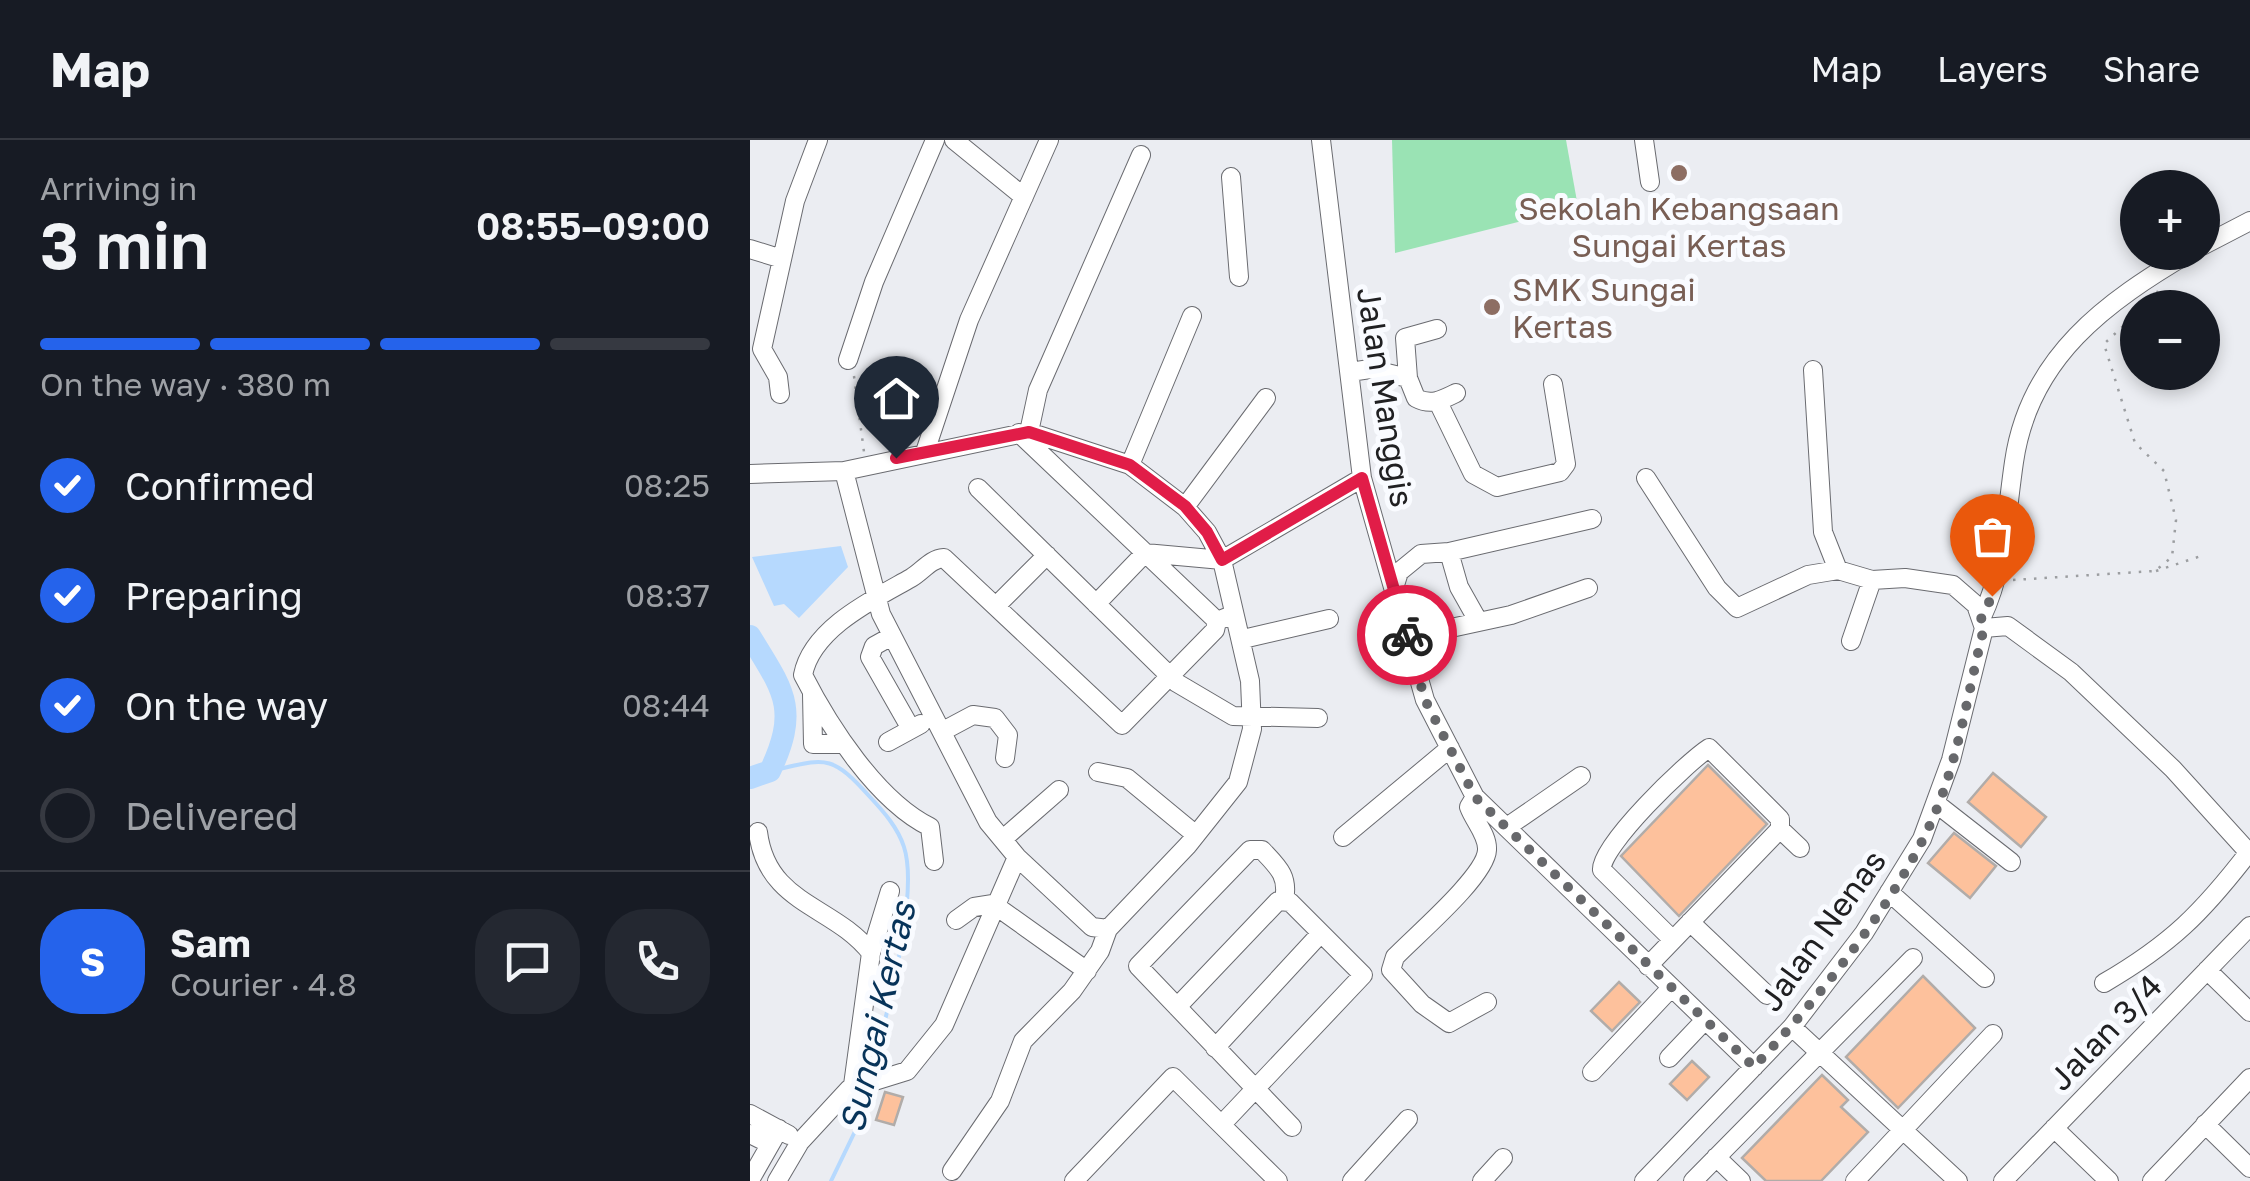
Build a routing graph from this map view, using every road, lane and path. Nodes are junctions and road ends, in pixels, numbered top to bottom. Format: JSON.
{"nodes":[{"id":1,"x":818,"y":140,"type":"edge"},
{"id":2,"x":934,"y":140,"type":"edge"},
{"id":3,"x":954,"y":140,"type":"edge"},
{"id":4,"x":1049,"y":140,"type":"edge"},
{"id":5,"x":1321,"y":140,"type":"edge"},
{"id":6,"x":1644,"y":140,"type":"edge"},
{"id":7,"x":1141,"y":155,"type":"dead end"},
{"id":8,"x":1231,"y":177,"type":"dead end"},
{"id":9,"x":1650,"y":182,"type":"dead end"},
{"id":10,"x":1024,"y":197,"type":"junction"},
{"id":11,"x":2250,"y":221,"type":"edge"},
{"id":12,"x":2220,"y":237,"type":"edge"},
{"id":13,"x":750,"y":249,"type":"edge"},
{"id":14,"x":782,"y":258,"type":"junction"},
{"id":15,"x":2164,"y":270,"type":"edge"},
{"id":16,"x":1238,"y":276,"type":"dead end"},
{"id":17,"x":1192,"y":316,"type":"dead end"},
{"id":18,"x":1437,"y":329,"type":"dead end"},
{"id":19,"x":2120,"y":329,"type":"edge"},
{"id":20,"x":756,"y":354,"type":"edge"},
{"id":21,"x":848,"y":360,"type":"joint"},
{"id":22,"x":1814,"y":370,"type":"dead end"},
{"id":23,"x":1350,"y":372,"type":"junction"},
{"id":24,"x":1408,"y":378,"type":"junction"},
{"id":25,"x":1553,"y":384,"type":"dead end"},
{"id":26,"x":1456,"y":393,"type":"dead end"},
{"id":27,"x":780,"y":394,"type":"dead end"},
{"id":28,"x":1266,"y":398,"type":"dead end"},
{"id":29,"x":1438,"y":402,"type":"junction"},
{"id":30,"x":1024,"y":432,"type":"junction"},
{"id":31,"x":925,"y":452,"type":"junction"},
{"id":32,"x":866,"y":464,"type":"junction"},
{"id":33,"x":1130,"y":465,"type":"junction"},
{"id":34,"x":844,"y":471,"type":"junction"},
{"id":35,"x":750,"y":474,"type":"edge"},
{"id":36,"x":1362,"y":478,"type":"junction"},
{"id":37,"x":1646,"y":478,"type":"dead end"},
{"id":38,"x":978,"y":488,"type":"dead end"},
{"id":39,"x":1185,"y":506,"type":"junction"},
{"id":40,"x":1592,"y":520,"type":"dead end"},
{"id":41,"x":1449,"y":552,"type":"junction"},
{"id":42,"x":1145,"y":554,"type":"junction"},
{"id":43,"x":1047,"y":555,"type":"junction"},
{"id":44,"x":2204,"y":556,"type":"dead end"},
{"id":45,"x":1222,"y":560,"type":"junction"},
{"id":46,"x":1999,"y":568,"type":"junction"},
{"id":47,"x":1838,"y":570,"type":"junction"},
{"id":48,"x":2155,"y":571,"type":"junction"},
{"id":49,"x":1872,"y":580,"type":"junction"},
{"id":50,"x":1394,"y":588,"type":"junction"},
{"id":51,"x":1588,"y":588,"type":"dead end"},
{"id":52,"x":875,"y":595,"type":"junction"},
{"id":53,"x":1096,"y":604,"type":"junction"},
{"id":54,"x":996,"y":606,"type":"junction"},
{"id":55,"x":1237,"y":613,"type":"junction"},
{"id":56,"x":1477,"y":618,"type":"junction"},
{"id":57,"x":1329,"y":619,"type":"dead end"},
{"id":58,"x":1218,"y":622,"type":"junction"},
{"id":59,"x":1982,"y":624,"type":"junction"},
{"id":60,"x":892,"y":636,"type":"junction"},
{"id":61,"x":1243,"y":639,"type":"junction"},
{"id":62,"x":1851,"y":641,"type":"dead end"},
{"id":63,"x":1414,"y":662,"type":"junction"},
{"id":64,"x":1171,"y":676,"type":"junction"},
{"id":65,"x":1252,"y":718,"type":"junction"},
{"id":66,"x":1318,"y":718,"type":"dead end"},
{"id":67,"x":939,"y":724,"type":"junction"},
{"id":68,"x":911,"y":730,"type":"junction"},
{"id":69,"x":888,"y":742,"type":"dead end"},
{"id":70,"x":1450,"y":748,"type":"junction"},
{"id":71,"x":1005,"y":758,"type":"dead end"},
{"id":72,"x":1098,"y":772,"type":"dead end"},
{"id":73,"x":1581,"y":776,"type":"dead end"},
{"id":74,"x":1059,"y":790,"type":"dead end"},
{"id":75,"x":1475,"y":797,"type":"junction"},
{"id":76,"x":1938,"y":806,"type":"junction"},
{"id":77,"x":1507,"y":827,"type":"junction"},
{"id":78,"x":1780,"y":829,"type":"junction"},
{"id":79,"x":758,"y":832,"type":"dead end"},
{"id":80,"x":1196,"y":835,"type":"junction"},
{"id":81,"x":1344,"y":837,"type":"dead end"},
{"id":82,"x":1003,"y":839,"type":"junction"},
{"id":83,"x":1800,"y":848,"type":"dead end"},
{"id":84,"x":2249,"y":853,"type":"edge"},
{"id":85,"x":1016,"y":857,"type":"junction"},
{"id":86,"x":934,"y":861,"type":"dead end"},
{"id":87,"x":2011,"y":862,"type":"dead end"},
{"id":88,"x":890,"y":891,"type":"dead end"},
{"id":89,"x":1889,"y":892,"type":"junction"},
{"id":90,"x":1284,"y":900,"type":"junction"},
{"id":91,"x":993,"y":904,"type":"junction"},
{"id":92,"x":956,"y":920,"type":"dead end"},
{"id":93,"x":1690,"y":922,"type":"junction"},
{"id":94,"x":2250,"y":926,"type":"edge"},
{"id":95,"x":1108,"y":928,"type":"junction"},
{"id":96,"x":1321,"y":933,"type":"junction"},
{"id":97,"x":1673,"y":940,"type":"junction"},
{"id":98,"x":871,"y":954,"type":"junction"},
{"id":99,"x":1912,"y":958,"type":"dead end"},
{"id":100,"x":1648,"y":966,"type":"junction"},
{"id":101,"x":2207,"y":970,"type":"junction"},
{"id":102,"x":1087,"y":971,"type":"junction"},
{"id":103,"x":1985,"y":978,"type":"dead end"},
{"id":104,"x":2104,"y":983,"type":"dead end"},
{"id":105,"x":1671,"y":988,"type":"junction"},
{"id":106,"x":1767,"y":995,"type":"dead end"},
{"id":107,"x":1487,"y":1002,"type":"dead end"},
{"id":108,"x":1177,"y":1007,"type":"junction"},
{"id":109,"x":2250,"y":1012,"type":"edge"},
{"id":110,"x":1705,"y":1020,"type":"junction"},
{"id":111,"x":1792,"y":1027,"type":"junction"},
{"id":112,"x":1993,"y":1034,"type":"dead end"},
{"id":113,"x":1214,"y":1048,"type":"junction"},
{"id":114,"x":1820,"y":1052,"type":"junction"},
{"id":115,"x":1669,"y":1058,"type":"dead end"},
{"id":116,"x":1754,"y":1067,"type":"junction"},
{"id":117,"x":1592,"y":1072,"type":"dead end"},
{"id":118,"x":2250,"y":1078,"type":"edge"},
{"id":119,"x":857,"y":1084,"type":"junction"},
{"id":120,"x":1255,"y":1089,"type":"junction"},
{"id":121,"x":750,"y":1114,"type":"edge"},
{"id":122,"x":1408,"y":1119,"type":"dead end"},
{"id":123,"x":1223,"y":1123,"type":"junction"},
{"id":124,"x":2205,"y":1124,"type":"junction"},
{"id":125,"x":1292,"y":1127,"type":"dead end"},
{"id":126,"x":2054,"y":1128,"type":"junction"},
{"id":127,"x":1901,"y":1133,"type":"junction"},
{"id":128,"x":750,"y":1134,"type":"edge"},
{"id":129,"x":774,"y":1137,"type":"junction"},
{"id":130,"x":800,"y":1142,"type":"junction"},
{"id":131,"x":1716,"y":1157,"type":"junction"},
{"id":132,"x":2250,"y":1168,"type":"edge"},
{"id":133,"x":952,"y":1171,"type":"dead end"},
{"id":134,"x":1267,"y":1177,"type":"edge"},
{"id":135,"x":750,"y":1180,"type":"edge"},
{"id":136,"x":777,"y":1181,"type":"edge"},
{"id":137,"x":1074,"y":1181,"type":"edge"},
{"id":138,"x":1352,"y":1181,"type":"edge"},
{"id":139,"x":1644,"y":1181,"type":"edge"},
{"id":140,"x":1693,"y":1181,"type":"edge"},
{"id":141,"x":1742,"y":1181,"type":"edge"},
{"id":142,"x":1854,"y":1181,"type":"edge"},
{"id":143,"x":1958,"y":1181,"type":"edge"},
{"id":144,"x":2003,"y":1181,"type":"edge"},
{"id":145,"x":2109,"y":1181,"type":"edge"},
{"id":146,"x":2152,"y":1181,"type":"edge"}],
"edges":[{"from":1,"to":14,"type":"street"},
{"from":2,"to":21,"type":"street"},
{"from":3,"to":10,"type":"street"},
{"from":4,"to":10,"type":"street"},
{"from":5,"to":23,"type":"street","name":"Jalan Manggis"},
{"from":6,"to":9,"type":"street"},
{"from":7,"to":30,"type":"street"},
{"from":8,"to":16,"type":"street"},
{"from":10,"to":31,"type":"street"},
{"from":11,"to":12,"type":"street"},
{"from":13,"to":14,"type":"street"},
{"from":14,"to":20,"type":"street"},
{"from":15,"to":46,"type":"street","name":"Jalan Nenas"},
{"from":17,"to":33,"type":"street"},
{"from":18,"to":24,"type":"street"},
{"from":19,"to":48,"type":"path"},
{"from":20,"to":27,"type":"street"},
{"from":21,"to":32,"type":"path"},
{"from":22,"to":47,"type":"street"},
{"from":23,"to":24,"type":"street"},
{"from":23,"to":36,"type":"street","name":"Jalan Manggis"},
{"from":24,"to":29,"type":"street"},
{"from":25,"to":29,"type":"street"},
{"from":26,"to":29,"type":"street"},
{"from":28,"to":39,"type":"street"},
{"from":30,"to":31,"type":"street"},
{"from":30,"to":33,"type":"street"},
{"from":30,"to":42,"type":"street"},
{"from":31,"to":32,"type":"street"},
{"from":32,"to":34,"type":"street"},
{"from":33,"to":39,"type":"street"},
{"from":34,"to":35,"type":"street"},
{"from":34,"to":52,"type":"street"},
{"from":36,"to":45,"type":"street"},
{"from":36,"to":50,"type":"street","name":"Jalan Manggis"},
{"from":37,"to":47,"type":"street"},
{"from":38,"to":43,"type":"street"},
{"from":39,"to":45,"type":"street"},
{"from":40,"to":41,"type":"street"},
{"from":41,"to":50,"type":"street"},
{"from":41,"to":56,"type":"street"},
{"from":42,"to":45,"type":"street"},
{"from":42,"to":53,"type":"street"},
{"from":42,"to":58,"type":"street"},
{"from":43,"to":53,"type":"street"},
{"from":43,"to":54,"type":"street"},
{"from":44,"to":48,"type":"path"},
{"from":45,"to":55,"type":"street"},
{"from":46,"to":48,"type":"path"},
{"from":46,"to":59,"type":"street","name":"Jalan Nenas"},
{"from":47,"to":49,"type":"street"},
{"from":49,"to":59,"type":"street"},
{"from":49,"to":62,"type":"street"},
{"from":50,"to":63,"type":"street","name":"Jalan Manggis"},
{"from":51,"to":56,"type":"street"},
{"from":52,"to":54,"type":"street"},
{"from":52,"to":60,"type":"street"},
{"from":52,"to":86,"type":"street"},
{"from":53,"to":64,"type":"street"},
{"from":54,"to":64,"type":"street"},
{"from":55,"to":58,"type":"street"},
{"from":55,"to":61,"type":"street"},
{"from":56,"to":63,"type":"street"},
{"from":57,"to":61,"type":"street"},
{"from":58,"to":64,"type":"street"},
{"from":59,"to":76,"type":"street","name":"Jalan Nenas"},
{"from":59,"to":84,"type":"street"},
{"from":60,"to":67,"type":"street"},
{"from":60,"to":68,"type":"street"},
{"from":61,"to":65,"type":"street"},
{"from":63,"to":70,"type":"street","name":"Jalan Manggis"},
{"from":64,"to":65,"type":"street"},
{"from":65,"to":66,"type":"street"},
{"from":65,"to":80,"type":"street"},
{"from":67,"to":68,"type":"street"},
{"from":67,"to":71,"type":"street"},
{"from":67,"to":82,"type":"street"},
{"from":68,"to":69,"type":"street"},
{"from":70,"to":75,"type":"street","name":"Jalan Manggis"},
{"from":70,"to":81,"type":"street"},
{"from":72,"to":80,"type":"street"},
{"from":73,"to":77,"type":"street"},
{"from":74,"to":82,"type":"street"},
{"from":75,"to":77,"type":"street","name":"Jalan Manggis"},
{"from":75,"to":107,"type":"street"},
{"from":76,"to":87,"type":"street"},
{"from":76,"to":89,"type":"street","name":"Jalan Nenas"},
{"from":77,"to":100,"type":"street","name":"Jalan Manggis"},
{"from":78,"to":83,"type":"street"},
{"from":78,"to":93,"type":"street"},
{"from":78,"to":97,"type":"street"},
{"from":79,"to":98,"type":"street"},
{"from":80,"to":95,"type":"street"},
{"from":82,"to":85,"type":"street"},
{"from":84,"to":104,"type":"street"},
{"from":85,"to":91,"type":"street"},
{"from":85,"to":95,"type":"street"},
{"from":88,"to":98,"type":"street"},
{"from":89,"to":103,"type":"street"},
{"from":89,"to":111,"type":"street","name":"Jalan Nenas"},
{"from":90,"to":96,"type":"street"},
{"from":90,"to":108,"type":"street"},
{"from":90,"to":108,"type":"street"},
{"from":91,"to":92,"type":"street"},
{"from":91,"to":102,"type":"street"},
{"from":91,"to":119,"type":"street"},
{"from":93,"to":97,"type":"street"},
{"from":93,"to":106,"type":"street"},
{"from":94,"to":101,"type":"street","name":"Jalan 3/4"},
{"from":95,"to":102,"type":"street"},
{"from":96,"to":113,"type":"street"},
{"from":96,"to":120,"type":"street"},
{"from":97,"to":100,"type":"street"},
{"from":98,"to":119,"type":"street"},
{"from":99,"to":114,"type":"street"},
{"from":100,"to":105,"type":"street","name":"Jalan Manggis"},
{"from":101,"to":109,"type":"street"},
{"from":101,"to":126,"type":"street","name":"Jalan 3/4"},
{"from":102,"to":133,"type":"street"},
{"from":105,"to":110,"type":"street","name":"Jalan Manggis"},
{"from":105,"to":117,"type":"street"},
{"from":108,"to":113,"type":"street"},
{"from":110,"to":115,"type":"street"},
{"from":110,"to":116,"type":"street","name":"Jalan Manggis"},
{"from":111,"to":114,"type":"street"},
{"from":111,"to":116,"type":"street","name":"Jalan Nenas"},
{"from":112,"to":127,"type":"street"},
{"from":113,"to":120,"type":"street"},
{"from":114,"to":127,"type":"street"},
{"from":114,"to":131,"type":"street"},
{"from":116,"to":139,"type":"street","name":"Jalan Nenas"},
{"from":118,"to":124,"type":"street"},
{"from":119,"to":130,"type":"street"},
{"from":120,"to":123,"type":"street"},
{"from":120,"to":125,"type":"street"},
{"from":121,"to":129,"type":"street"},
{"from":122,"to":138,"type":"street"},
{"from":123,"to":134,"type":"street"},
{"from":123,"to":137,"type":"street"},
{"from":124,"to":132,"type":"street"},
{"from":124,"to":146,"type":"street"},
{"from":126,"to":144,"type":"street","name":"Jalan 3/4"},
{"from":126,"to":145,"type":"street"},
{"from":127,"to":142,"type":"street"},
{"from":127,"to":143,"type":"street"},
{"from":128,"to":129,"type":"street"},
{"from":129,"to":130,"type":"street"},
{"from":129,"to":135,"type":"street"},
{"from":130,"to":136,"type":"street"},
{"from":131,"to":140,"type":"street"},
{"from":131,"to":141,"type":"street"}]}
